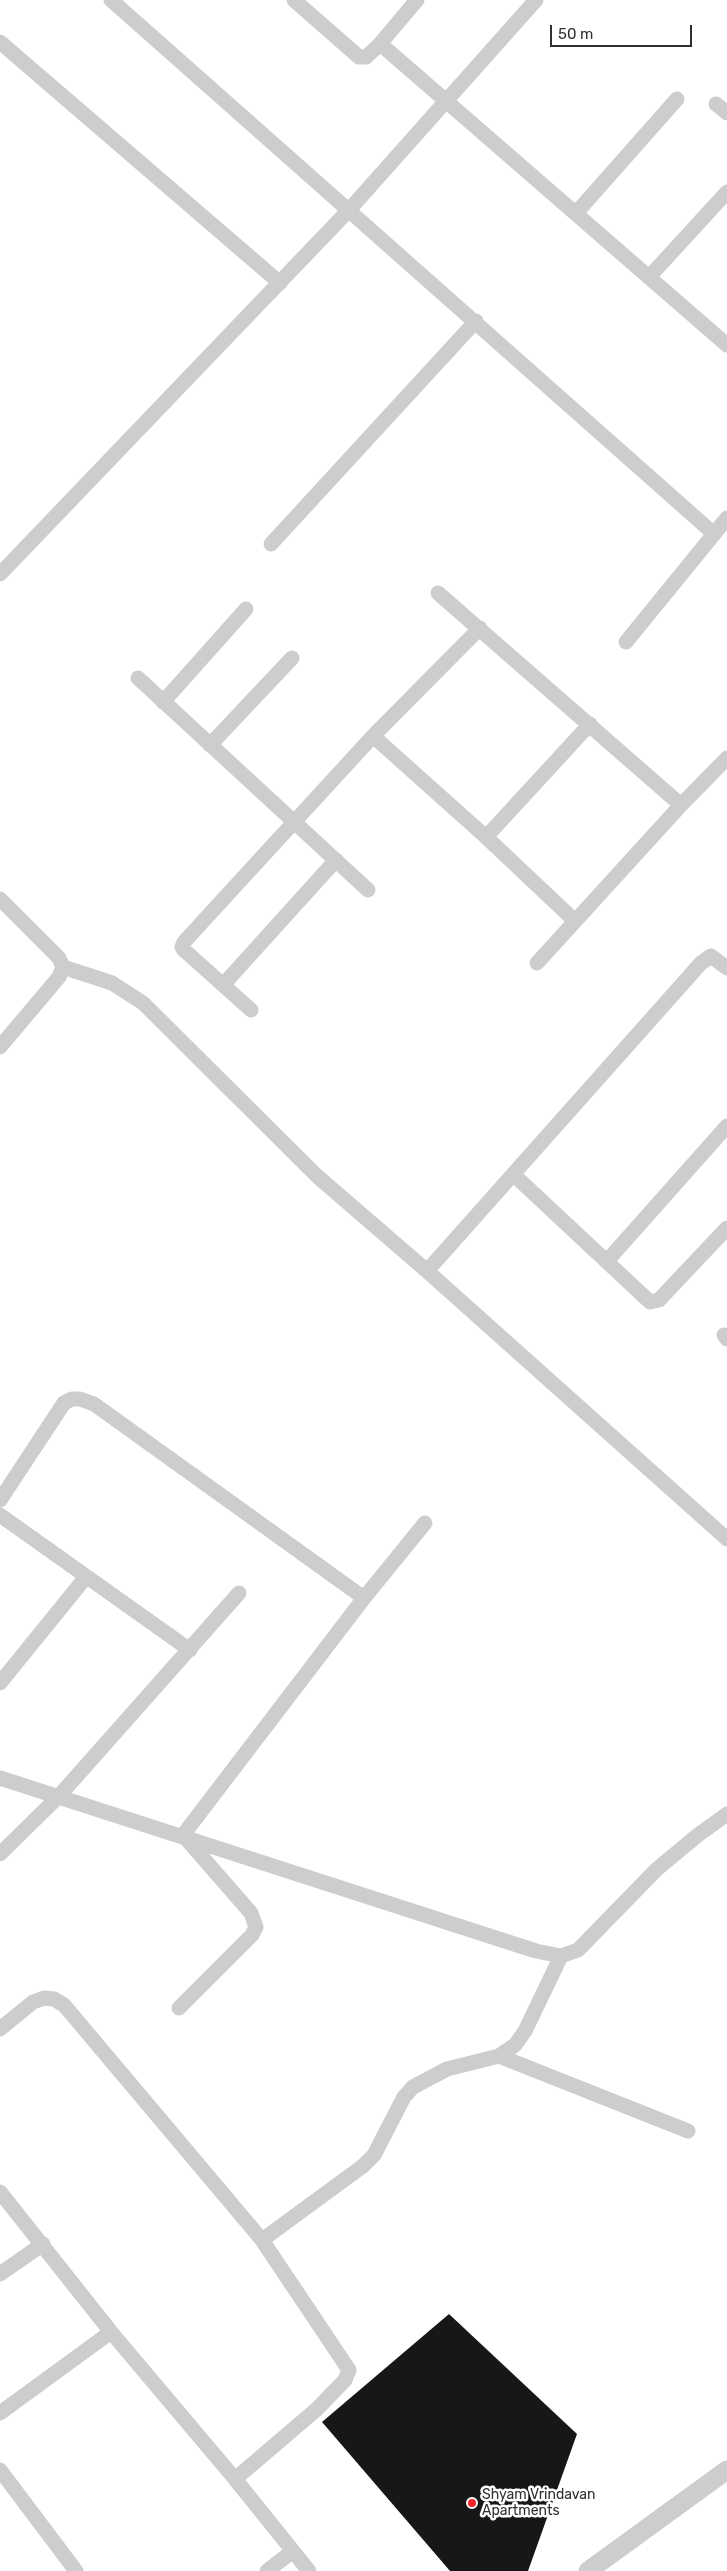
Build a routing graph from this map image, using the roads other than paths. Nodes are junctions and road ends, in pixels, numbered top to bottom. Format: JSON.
{"nodes":[{"id":1,"x":111,"y":0,"type":"edge"},
{"id":2,"x":294,"y":0,"type":"edge"},
{"id":3,"x":417,"y":0,"type":"edge"},
{"id":4,"x":536,"y":0,"type":"edge"},
{"id":5,"x":0,"y":42,"type":"edge"},
{"id":6,"x":379,"y":45,"type":"junction"},
{"id":7,"x":676,"y":99,"type":"dead end"},
{"id":8,"x":448,"y":101,"type":"junction"},
{"id":9,"x":727,"y":192,"type":"edge"},
{"id":10,"x":350,"y":210,"type":"junction"},
{"id":11,"x":577,"y":212,"type":"junction"},
{"id":12,"x":650,"y":276,"type":"junction"},
{"id":13,"x":280,"y":283,"type":"junction"},
{"id":14,"x":476,"y":321,"type":"junction"},
{"id":15,"x":727,"y":344,"type":"edge"},
{"id":16,"x":727,"y":518,"type":"edge"},
{"id":17,"x":713,"y":533,"type":"junction"},
{"id":18,"x":271,"y":544,"type":"dead end"},
{"id":19,"x":0,"y":574,"type":"edge"},
{"id":20,"x":438,"y":593,"type":"dead end"},
{"id":21,"x":246,"y":609,"type":"dead end"},
{"id":22,"x":480,"y":628,"type":"junction"},
{"id":23,"x":626,"y":642,"type":"dead end"},
{"id":24,"x":292,"y":658,"type":"dead end"},
{"id":25,"x":138,"y":678,"type":"dead end"},
{"id":26,"x":163,"y":702,"type":"junction"},
{"id":27,"x":590,"y":724,"type":"junction"},
{"id":28,"x":373,"y":736,"type":"junction"},
{"id":29,"x":210,"y":745,"type":"junction"},
{"id":30,"x":727,"y":758,"type":"edge"},
{"id":31,"x":681,"y":804,"type":"junction"},
{"id":32,"x":294,"y":821,"type":"junction"},
{"id":33,"x":486,"y":837,"type":"junction"},
{"id":34,"x":336,"y":860,"type":"junction"},
{"id":35,"x":368,"y":890,"type":"dead end"},
{"id":36,"x":0,"y":900,"type":"edge"},
{"id":37,"x":575,"y":921,"type":"junction"},
{"id":38,"x":537,"y":963,"type":"dead end"},
{"id":39,"x":63,"y":967,"type":"junction"},
{"id":40,"x":727,"y":968,"type":"edge"},
{"id":41,"x":223,"y":985,"type":"junction"},
{"id":42,"x":251,"y":1010,"type":"dead end"},
{"id":43,"x":0,"y":1047,"type":"edge"},
{"id":44,"x":727,"y":1126,"type":"edge"},
{"id":45,"x":514,"y":1175,"type":"junction"},
{"id":46,"x":727,"y":1228,"type":"edge"},
{"id":47,"x":607,"y":1261,"type":"junction"},
{"id":48,"x":427,"y":1271,"type":"junction"},
{"id":49,"x":0,"y":1500,"type":"edge"},
{"id":50,"x":0,"y":1515,"type":"edge"},
{"id":51,"x":425,"y":1522,"type":"dead end"},
{"id":52,"x":727,"y":1539,"type":"edge"},
{"id":53,"x":86,"y":1578,"type":"junction"},
{"id":54,"x":239,"y":1593,"type":"dead end"},
{"id":55,"x":364,"y":1598,"type":"junction"},
{"id":56,"x":190,"y":1650,"type":"junction"},
{"id":57,"x":0,"y":1683,"type":"edge"},
{"id":58,"x":0,"y":1778,"type":"edge"},
{"id":59,"x":59,"y":1796,"type":"junction"},
{"id":60,"x":727,"y":1814,"type":"edge"},
{"id":61,"x":183,"y":1835,"type":"junction"},
{"id":62,"x":0,"y":1854,"type":"edge"},
{"id":63,"x":561,"y":1956,"type":"junction"},
{"id":64,"x":179,"y":2008,"type":"dead end"},
{"id":65,"x":0,"y":2029,"type":"edge"},
{"id":66,"x":499,"y":2056,"type":"junction"},
{"id":67,"x":688,"y":2131,"type":"dead end"},
{"id":68,"x":0,"y":2192,"type":"edge"},
{"id":69,"x":262,"y":2240,"type":"junction"},
{"id":70,"x":43,"y":2244,"type":"junction"},
{"id":71,"x":0,"y":2274,"type":"edge"},
{"id":72,"x":111,"y":2332,"type":"junction"},
{"id":73,"x":0,"y":2413,"type":"edge"},
{"id":74,"x":0,"y":2470,"type":"edge"},
{"id":75,"x":727,"y":2470,"type":"edge"},
{"id":76,"x":235,"y":2479,"type":"junction"},
{"id":77,"x":293,"y":2551,"type":"junction"},
{"id":78,"x":76,"y":2571,"type":"edge"},
{"id":79,"x":267,"y":2571,"type":"edge"},
{"id":80,"x":309,"y":2571,"type":"edge"},
{"id":81,"x":588,"y":2571,"type":"edge"}],
"edges":[{"from":1,"to":10,"type":"street"},
{"from":2,"to":6,"type":"street"},
{"from":3,"to":6,"type":"street"},
{"from":4,"to":8,"type":"street"},
{"from":5,"to":13,"type":"street"},
{"from":6,"to":8,"type":"street"},
{"from":7,"to":11,"type":"street"},
{"from":8,"to":10,"type":"street"},
{"from":8,"to":11,"type":"street"},
{"from":9,"to":12,"type":"street"},
{"from":10,"to":13,"type":"street"},
{"from":10,"to":14,"type":"street"},
{"from":11,"to":12,"type":"street"},
{"from":12,"to":15,"type":"street"},
{"from":13,"to":19,"type":"street"},
{"from":14,"to":17,"type":"street"},
{"from":14,"to":18,"type":"street"},
{"from":16,"to":17,"type":"street"},
{"from":17,"to":23,"type":"street"},
{"from":20,"to":22,"type":"street"},
{"from":21,"to":26,"type":"street"},
{"from":22,"to":27,"type":"street"},
{"from":22,"to":28,"type":"street"},
{"from":24,"to":29,"type":"street"},
{"from":25,"to":26,"type":"street"},
{"from":26,"to":29,"type":"street"},
{"from":27,"to":31,"type":"street"},
{"from":27,"to":33,"type":"street"},
{"from":28,"to":32,"type":"street"},
{"from":28,"to":33,"type":"street"},
{"from":29,"to":32,"type":"street"},
{"from":30,"to":31,"type":"street"},
{"from":31,"to":37,"type":"street"},
{"from":32,"to":34,"type":"street"},
{"from":32,"to":41,"type":"street"},
{"from":33,"to":37,"type":"street"},
{"from":34,"to":35,"type":"street"},
{"from":34,"to":41,"type":"street"},
{"from":36,"to":39,"type":"street"},
{"from":37,"to":38,"type":"street"},
{"from":39,"to":43,"type":"street"},
{"from":39,"to":48,"type":"street"},
{"from":40,"to":45,"type":"street"},
{"from":41,"to":42,"type":"street"},
{"from":44,"to":47,"type":"street"},
{"from":45,"to":47,"type":"street"},
{"from":45,"to":48,"type":"street"},
{"from":46,"to":47,"type":"street"},
{"from":48,"to":52,"type":"street"},
{"from":49,"to":55,"type":"street"},
{"from":50,"to":53,"type":"street"},
{"from":51,"to":55,"type":"street"},
{"from":53,"to":56,"type":"street"},
{"from":53,"to":57,"type":"street"},
{"from":54,"to":56,"type":"street"},
{"from":55,"to":61,"type":"street"},
{"from":56,"to":59,"type":"street"},
{"from":58,"to":59,"type":"street"},
{"from":59,"to":61,"type":"street"},
{"from":59,"to":62,"type":"street"},
{"from":60,"to":63,"type":"street"},
{"from":61,"to":63,"type":"street"},
{"from":61,"to":64,"type":"street"},
{"from":63,"to":66,"type":"street"},
{"from":65,"to":69,"type":"street"},
{"from":66,"to":67,"type":"street"},
{"from":66,"to":69,"type":"street"},
{"from":68,"to":70,"type":"street"},
{"from":69,"to":76,"type":"street"},
{"from":70,"to":71,"type":"street"},
{"from":70,"to":72,"type":"street"},
{"from":72,"to":73,"type":"street"},
{"from":72,"to":76,"type":"street"},
{"from":74,"to":78,"type":"street"},
{"from":75,"to":81,"type":"street"},
{"from":76,"to":77,"type":"street"},
{"from":77,"to":79,"type":"street"},
{"from":77,"to":80,"type":"street"}]}
